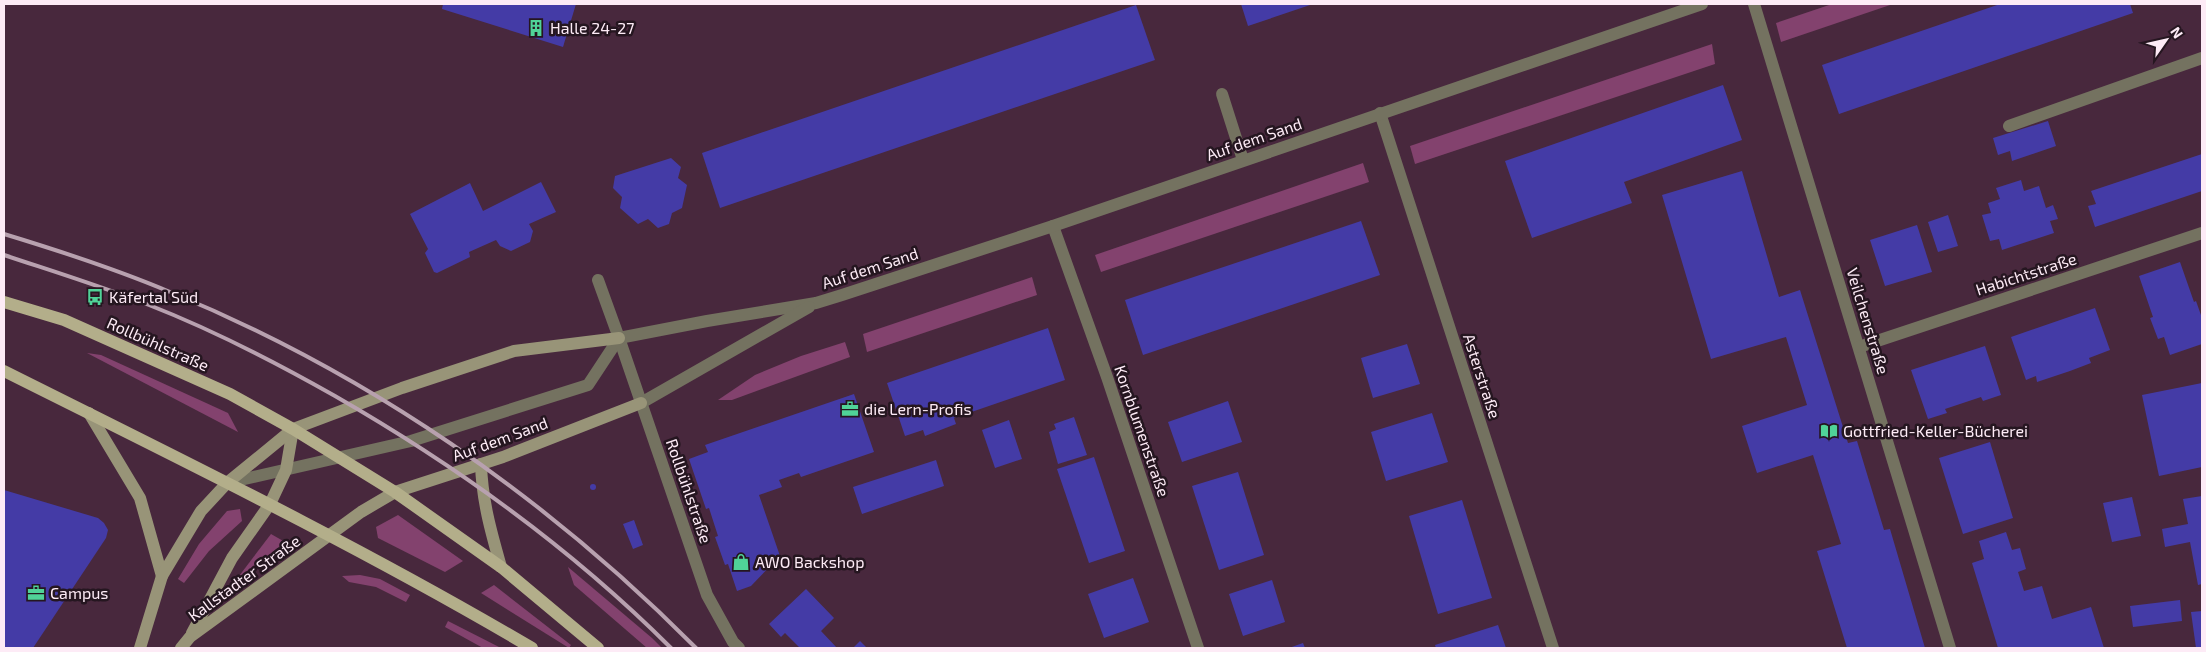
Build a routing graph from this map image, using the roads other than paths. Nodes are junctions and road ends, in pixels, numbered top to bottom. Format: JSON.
{"nodes":[{"id":1,"x":1702,"y":4,"type":"edge"},
{"id":2,"x":1754,"y":4,"type":"edge"},
{"id":3,"x":2202,"y":58,"type":"edge"},
{"id":4,"x":1222,"y":94,"type":"dead end"},
{"id":5,"x":1380,"y":113,"type":"junction"},
{"id":6,"x":2009,"y":126,"type":"dead end"},
{"id":7,"x":1243,"y":160,"type":"junction"},
{"id":8,"x":1052,"y":226,"type":"junction"},
{"id":9,"x":2202,"y":233,"type":"edge"},
{"id":10,"x":598,"y":280,"type":"dead end"},
{"id":11,"x":4,"y":302,"type":"edge"},
{"id":12,"x":816,"y":303,"type":"junction"},
{"id":13,"x":619,"y":338,"type":"junction"},
{"id":14,"x":1859,"y":347,"type":"junction"},
{"id":15,"x":4,"y":371,"type":"edge"},
{"id":16,"x":641,"y":403,"type":"junction"},
{"id":17,"x":88,"y":413,"type":"junction"},
{"id":18,"x":293,"y":429,"type":"junction"},
{"id":19,"x":339,"y":457,"type":"junction"},
{"id":20,"x":481,"y":464,"type":"junction"},
{"id":21,"x":286,"y":470,"type":"junction"},
{"id":22,"x":227,"y":483,"type":"junction"},
{"id":23,"x":395,"y":492,"type":"junction"},
{"id":24,"x":270,"y":504,"type":"junction"},
{"id":25,"x":329,"y":537,"type":"junction"},
{"id":26,"x":501,"y":567,"type":"junction"},
{"id":27,"x":162,"y":576,"type":"junction"},
{"id":28,"x":190,"y":637,"type":"junction"},
{"id":29,"x":140,"y":648,"type":"edge"},
{"id":30,"x":181,"y":648,"type":"edge"},
{"id":31,"x":532,"y":648,"type":"edge"},
{"id":32,"x":598,"y":648,"type":"edge"},
{"id":33,"x":740,"y":648,"type":"edge"},
{"id":34,"x":1198,"y":648,"type":"edge"},
{"id":35,"x":1553,"y":648,"type":"edge"},
{"id":36,"x":1950,"y":648,"type":"edge"}],
"edges":[{"from":1,"to":5,"type":"street","name":"Auf dem Sand"},
{"from":2,"to":14,"type":"street","name":"Veilchenstraße"},
{"from":3,"to":6,"type":"street"},
{"from":4,"to":7,"type":"street"},
{"from":5,"to":7,"type":"street","name":"Auf dem Sand"},
{"from":5,"to":35,"type":"street","name":"Asterstraße"},
{"from":7,"to":8,"type":"street","name":"Auf dem Sand"},
{"from":8,"to":12,"type":"street","name":"Auf dem Sand"},
{"from":8,"to":34,"type":"street","name":"Kornblumenstraße"},
{"from":9,"to":14,"type":"street","name":"Habichtstraße"},
{"from":10,"to":13,"type":"street","name":"Rollbühlstraße"},
{"from":11,"to":18,"type":"main road","name":"Rollbühlstraße"},
{"from":12,"to":13,"type":"street","name":"Auf dem Sand"},
{"from":12,"to":16,"type":"street","name":"Auf dem Sand"},
{"from":13,"to":16,"type":"street","name":"Rollbühlstraße"},
{"from":13,"to":18,"type":"main road","name":"Auf dem Sand"},
{"from":13,"to":19,"type":"street"},
{"from":14,"to":36,"type":"street","name":"Veilchenstraße"},
{"from":15,"to":17,"type":"main road"},
{"from":16,"to":20,"type":"main road","name":"Auf dem Sand"},
{"from":16,"to":33,"type":"street","name":"Rollbühlstraße"},
{"from":17,"to":22,"type":"main road"},
{"from":17,"to":27,"type":"main road"},
{"from":18,"to":19,"type":"main road","name":"Rollbühlstraße"},
{"from":18,"to":21,"type":"main road"},
{"from":18,"to":22,"type":"main road","name":"Auf dem Sand"},
{"from":19,"to":21,"type":"street"},
{"from":19,"to":23,"type":"main road"},
{"from":20,"to":23,"type":"main road","name":"Auf dem Sand"},
{"from":20,"to":26,"type":"main road"},
{"from":21,"to":22,"type":"street"},
{"from":21,"to":24,"type":"main road"},
{"from":22,"to":24,"type":"main road"},
{"from":22,"to":27,"type":"main road"},
{"from":23,"to":25,"type":"main road","name":"Auf dem Sand"},
{"from":23,"to":26,"type":"main road"},
{"from":24,"to":25,"type":"main road"},
{"from":24,"to":28,"type":"main road"},
{"from":25,"to":28,"type":"main road","name":"Kallstadter Straße"},
{"from":25,"to":31,"type":"main road"},
{"from":26,"to":32,"type":"main road"},
{"from":27,"to":29,"type":"main road"},
{"from":28,"to":30,"type":"main road","name":"Kallstadter Straße"}]}
